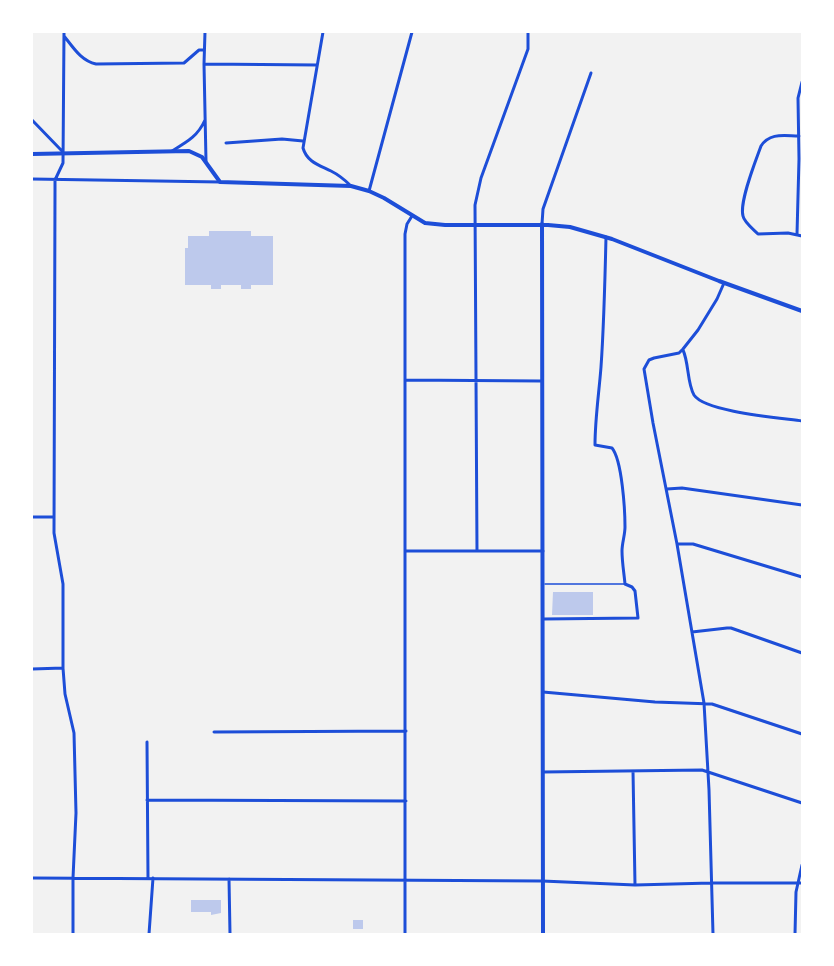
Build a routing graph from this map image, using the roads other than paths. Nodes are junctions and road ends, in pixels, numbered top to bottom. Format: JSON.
{"nodes":[{"id":1,"x":205,"y":32,"type":"edge"},
{"id":2,"x":324,"y":32,"type":"edge"},
{"id":3,"x":412,"y":32,"type":"edge"},
{"id":4,"x":528,"y":32,"type":"edge"},
{"id":5,"x":64,"y":33,"type":"edge"},
{"id":6,"x":204,"y":50,"type":"junction"},
{"id":7,"x":204,"y":64,"type":"junction"},
{"id":8,"x":317,"y":64,"type":"junction"},
{"id":9,"x":591,"y":72,"type":"dead end"},
{"id":10,"x":802,"y":82,"type":"edge"},
{"id":11,"x":206,"y":118,"type":"junction"},
{"id":12,"x":32,"y":120,"type":"edge"},
{"id":13,"x":801,"y":126,"type":"edge"},
{"id":14,"x":799,"y":136,"type":"junction"},
{"id":15,"x":303,"y":141,"type":"junction"},
{"id":16,"x":226,"y":142,"type":"dead end"},
{"id":17,"x":172,"y":151,"type":"junction"},
{"id":18,"x":63,"y":153,"type":"junction"},
{"id":19,"x":32,"y":154,"type":"edge"},
{"id":20,"x":206,"y":161,"type":"junction"},
{"id":21,"x":32,"y":179,"type":"edge"},
{"id":22,"x":55,"y":180,"type":"junction"},
{"id":23,"x":220,"y":182,"type":"junction"},
{"id":24,"x":351,"y":186,"type":"junction"},
{"id":25,"x":369,"y":191,"type":"junction"},
{"id":26,"x":412,"y":216,"type":"junction"},
{"id":27,"x":542,"y":224,"type":"junction"},
{"id":28,"x":475,"y":225,"type":"junction"},
{"id":29,"x":797,"y":234,"type":"junction"},
{"id":30,"x":802,"y":236,"type":"edge"},
{"id":31,"x":606,"y":237,"type":"junction"},
{"id":32,"x":724,"y":283,"type":"junction"},
{"id":33,"x":802,"y":310,"type":"edge"},
{"id":34,"x":683,"y":349,"type":"junction"},
{"id":35,"x":405,"y":380,"type":"junction"},
{"id":36,"x":477,"y":381,"type":"junction"},
{"id":37,"x":541,"y":381,"type":"junction"},
{"id":38,"x":802,"y":421,"type":"edge"},
{"id":39,"x":667,"y":489,"type":"junction"},
{"id":40,"x":802,"y":505,"type":"edge"},
{"id":41,"x":32,"y":517,"type":"edge"},
{"id":42,"x":54,"y":517,"type":"junction"},
{"id":43,"x":677,"y":544,"type":"junction"},
{"id":44,"x":405,"y":551,"type":"junction"},
{"id":45,"x":477,"y":551,"type":"junction"},
{"id":46,"x":543,"y":551,"type":"junction"},
{"id":47,"x":802,"y":577,"type":"edge"},
{"id":48,"x":543,"y":584,"type":"junction"},
{"id":49,"x":625,"y":584,"type":"junction"},
{"id":50,"x":543,"y":619,"type":"junction"},
{"id":51,"x":692,"y":632,"type":"junction"},
{"id":52,"x":802,"y":653,"type":"edge"},
{"id":53,"x":63,"y":668,"type":"junction"},
{"id":54,"x":32,"y":669,"type":"edge"},
{"id":55,"x":543,"y":692,"type":"junction"},
{"id":56,"x":704,"y":704,"type":"junction"},
{"id":57,"x":406,"y":731,"type":"junction"},
{"id":58,"x":214,"y":732,"type":"dead end"},
{"id":59,"x":802,"y":734,"type":"edge"},
{"id":60,"x":147,"y":742,"type":"dead end"},
{"id":61,"x":633,"y":771,"type":"junction"},
{"id":62,"x":542,"y":772,"type":"junction"},
{"id":63,"x":708,"y":772,"type":"junction"},
{"id":64,"x":147,"y":800,"type":"junction"},
{"id":65,"x":406,"y":801,"type":"junction"},
{"id":66,"x":802,"y":803,"type":"edge"},
{"id":67,"x":802,"y":865,"type":"edge"},
{"id":68,"x":32,"y":878,"type":"edge"},
{"id":69,"x":73,"y":878,"type":"junction"},
{"id":70,"x":151,"y":878,"type":"junction"},
{"id":71,"x":229,"y":879,"type":"junction"},
{"id":72,"x":405,"y":880,"type":"junction"},
{"id":73,"x":543,"y":880,"type":"junction"},
{"id":74,"x":711,"y":883,"type":"junction"},
{"id":75,"x":800,"y":883,"type":"edge"},
{"id":76,"x":635,"y":885,"type":"junction"},
{"id":77,"x":73,"y":934,"type":"edge"},
{"id":78,"x":149,"y":934,"type":"edge"},
{"id":79,"x":230,"y":934,"type":"edge"},
{"id":80,"x":405,"y":934,"type":"edge"},
{"id":81,"x":543,"y":934,"type":"edge"},
{"id":82,"x":713,"y":934,"type":"edge"},
{"id":83,"x":795,"y":934,"type":"edge"}],
"edges":[{"from":1,"to":6,"type":"street"},
{"from":2,"to":8,"type":"street"},
{"from":3,"to":25,"type":"street"},
{"from":4,"to":28,"type":"street"},
{"from":5,"to":6,"type":"street"},
{"from":5,"to":18,"type":"street"},
{"from":6,"to":7,"type":"street"},
{"from":7,"to":8,"type":"street"},
{"from":7,"to":11,"type":"street"},
{"from":8,"to":15,"type":"street"},
{"from":9,"to":27,"type":"street"},
{"from":10,"to":13,"type":"street"},
{"from":11,"to":17,"type":"street"},
{"from":11,"to":20,"type":"street"},
{"from":12,"to":18,"type":"street"},
{"from":13,"to":14,"type":"street"},
{"from":14,"to":29,"type":"street"},
{"from":14,"to":29,"type":"street"},
{"from":15,"to":16,"type":"street"},
{"from":15,"to":24,"type":"street"},
{"from":17,"to":18,"type":"street"},
{"from":17,"to":20,"type":"street"},
{"from":18,"to":19,"type":"street"},
{"from":18,"to":22,"type":"street"},
{"from":20,"to":23,"type":"street"},
{"from":21,"to":22,"type":"street"},
{"from":22,"to":23,"type":"street"},
{"from":22,"to":42,"type":"street"},
{"from":23,"to":24,"type":"street"},
{"from":24,"to":25,"type":"street"},
{"from":25,"to":26,"type":"street"},
{"from":26,"to":28,"type":"street"},
{"from":26,"to":35,"type":"street"},
{"from":27,"to":28,"type":"street"},
{"from":27,"to":31,"type":"street"},
{"from":27,"to":37,"type":"street"},
{"from":28,"to":36,"type":"street"},
{"from":29,"to":30,"type":"street"},
{"from":31,"to":32,"type":"street"},
{"from":31,"to":49,"type":"street"},
{"from":32,"to":33,"type":"street"},
{"from":32,"to":34,"type":"street"},
{"from":34,"to":38,"type":"street"},
{"from":34,"to":39,"type":"street"},
{"from":35,"to":36,"type":"street"},
{"from":35,"to":44,"type":"street"},
{"from":36,"to":37,"type":"street"},
{"from":36,"to":45,"type":"street"},
{"from":37,"to":46,"type":"street"},
{"from":39,"to":40,"type":"street"},
{"from":39,"to":43,"type":"street"},
{"from":41,"to":42,"type":"street"},
{"from":42,"to":53,"type":"street"},
{"from":43,"to":47,"type":"street"},
{"from":43,"to":51,"type":"street"},
{"from":44,"to":45,"type":"street"},
{"from":44,"to":57,"type":"street"},
{"from":45,"to":46,"type":"street"},
{"from":46,"to":48,"type":"street"},
{"from":48,"to":49,"type":"lane"},
{"from":48,"to":50,"type":"street"},
{"from":49,"to":50,"type":"street"},
{"from":50,"to":55,"type":"street"},
{"from":51,"to":52,"type":"street"},
{"from":51,"to":56,"type":"street"},
{"from":53,"to":54,"type":"street"},
{"from":53,"to":69,"type":"street"},
{"from":55,"to":56,"type":"street"},
{"from":55,"to":62,"type":"street"},
{"from":56,"to":59,"type":"street"},
{"from":56,"to":63,"type":"street"},
{"from":57,"to":58,"type":"street"},
{"from":57,"to":65,"type":"street"},
{"from":60,"to":64,"type":"street"},
{"from":61,"to":62,"type":"street"},
{"from":61,"to":63,"type":"street"},
{"from":61,"to":76,"type":"street"},
{"from":62,"to":73,"type":"street"},
{"from":63,"to":66,"type":"street"},
{"from":63,"to":74,"type":"street"},
{"from":64,"to":65,"type":"street"},
{"from":64,"to":70,"type":"street"},
{"from":65,"to":72,"type":"street"},
{"from":67,"to":75,"type":"street"},
{"from":68,"to":69,"type":"street"},
{"from":69,"to":70,"type":"street"},
{"from":69,"to":77,"type":"street"},
{"from":70,"to":71,"type":"street"},
{"from":70,"to":78,"type":"street"},
{"from":71,"to":72,"type":"street"},
{"from":71,"to":79,"type":"street"},
{"from":72,"to":73,"type":"street"},
{"from":72,"to":80,"type":"street"},
{"from":73,"to":76,"type":"street"},
{"from":73,"to":81,"type":"street"},
{"from":74,"to":75,"type":"street"},
{"from":74,"to":76,"type":"street"},
{"from":74,"to":82,"type":"street"},
{"from":75,"to":83,"type":"street"}]}
